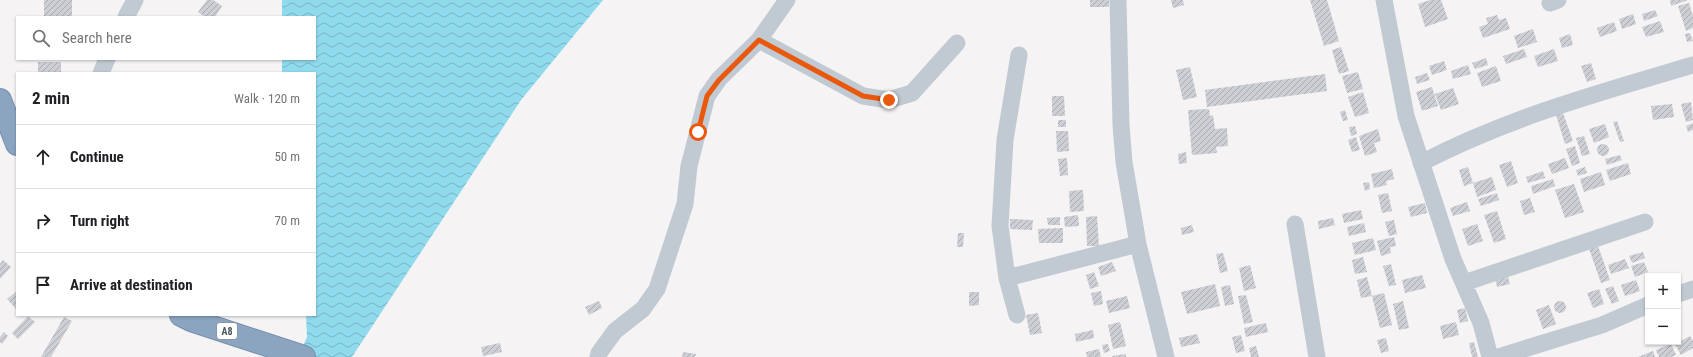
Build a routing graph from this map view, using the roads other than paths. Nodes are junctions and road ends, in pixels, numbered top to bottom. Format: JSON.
{"nodes":[{"id":1,"x":134,"y":0,"type":"edge"},
{"id":2,"x":787,"y":0,"type":"edge"},
{"id":3,"x":1118,"y":0,"type":"edge"},
{"id":4,"x":1384,"y":0,"type":"edge"},
{"id":5,"x":126,"y":16,"type":"edge"},
{"id":6,"x":759,"y":40,"type":"junction"},
{"id":7,"x":957,"y":43,"type":"dead end"},
{"id":8,"x":1018,"y":55,"type":"dead end"},
{"id":9,"x":107,"y":60,"type":"edge"},
{"id":10,"x":1693,"y":65,"type":"edge"},
{"id":11,"x":101,"y":72,"type":"edge"},
{"id":12,"x":0,"y":100,"type":"edge"},
{"id":13,"x":16,"y":141,"type":"edge"},
{"id":14,"x":1421,"y":162,"type":"junction"},
{"id":15,"x":1645,"y":222,"type":"dead end"},
{"id":16,"x":1295,"y":224,"type":"dead end"},
{"id":17,"x":1138,"y":244,"type":"junction"},
{"id":18,"x":1008,"y":278,"type":"junction"},
{"id":19,"x":1464,"y":283,"type":"junction"},
{"id":20,"x":1693,"y":289,"type":"edge"},
{"id":21,"x":1681,"y":293,"type":"edge"},
{"id":22,"x":1645,"y":306,"type":"edge"},
{"id":23,"x":1017,"y":315,"type":"dead end"},
{"id":24,"x":183,"y":316,"type":"edge"},
{"id":25,"x":304,"y":357,"type":"edge"},
{"id":26,"x":598,"y":357,"type":"edge"},
{"id":27,"x":1166,"y":357,"type":"edge"},
{"id":28,"x":1317,"y":357,"type":"edge"},
{"id":29,"x":1490,"y":357,"type":"edge"},
{"id":30,"x":1498,"y":357,"type":"edge"}],
"edges":[{"from":1,"to":5,"type":"street"},
{"from":2,"to":6,"type":"street"},
{"from":3,"to":17,"type":"street"},
{"from":4,"to":14,"type":"street"},
{"from":6,"to":7,"type":"street"},
{"from":6,"to":26,"type":"street"},
{"from":8,"to":18,"type":"street"},
{"from":9,"to":11,"type":"street"},
{"from":10,"to":14,"type":"street"},
{"from":12,"to":13,"type":"highway"},
{"from":14,"to":19,"type":"street"},
{"from":15,"to":19,"type":"street"},
{"from":16,"to":28,"type":"street"},
{"from":17,"to":18,"type":"street"},
{"from":17,"to":27,"type":"street"},
{"from":18,"to":23,"type":"street"},
{"from":19,"to":29,"type":"street"},
{"from":20,"to":21,"type":"street"},
{"from":22,"to":30,"type":"street"},
{"from":24,"to":25,"type":"highway","number":"A8"}]}
